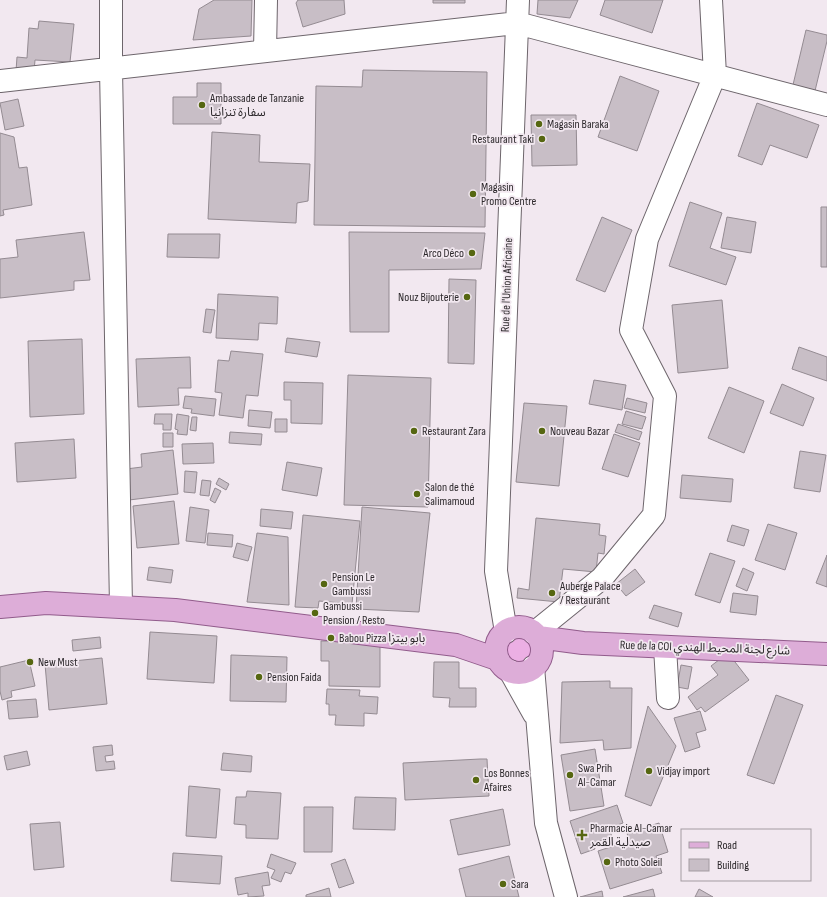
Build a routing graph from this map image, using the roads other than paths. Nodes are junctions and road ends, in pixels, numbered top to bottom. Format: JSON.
{"nodes":[{"id":1,"x":111,"y":0,"type":"edge"},
{"id":2,"x":266,"y":0,"type":"edge"},
{"id":3,"x":518,"y":0,"type":"edge"},
{"id":4,"x":711,"y":0,"type":"edge"},
{"id":5,"x":517,"y":23,"type":"junction"},
{"id":6,"x":265,"y":51,"type":"junction"},
{"id":7,"x":111,"y":69,"type":"junction"},
{"id":8,"x":716,"y":75,"type":"junction"},
{"id":9,"x":0,"y":81,"type":"edge"},
{"id":10,"x":827,"y":105,"type":"edge"},
{"id":11,"x":121,"y":606,"type":"junction"},
{"id":12,"x":0,"y":607,"type":"edge"},
{"id":13,"x":520,"y":633,"type":"junction"},
{"id":14,"x":583,"y":643,"type":"junction"},
{"id":15,"x":456,"y":646,"type":"junction"},
{"id":16,"x":665,"y":647,"type":"junction"},
{"id":17,"x":827,"y":654,"type":"edge"},
{"id":18,"x":504,"y":665,"type":"junction"},
{"id":19,"x":535,"y":665,"type":"junction"},
{"id":20,"x":668,"y":698,"type":"dead end"},
{"id":21,"x":537,"y":718,"type":"junction"},
{"id":22,"x":566,"y":897,"type":"edge"}],
"edges":[{"from":1,"to":7,"type":"street"},
{"from":2,"to":6,"type":"street"},
{"from":3,"to":5,"type":"street","name":"Rue de l'Union Africaine"},
{"from":4,"to":8,"type":"street"},
{"from":5,"to":6,"type":"street"},
{"from":5,"to":8,"type":"street"},
{"from":5,"to":13,"type":"street","name":"Rue de l'Union Africaine"},
{"from":6,"to":7,"type":"street"},
{"from":7,"to":9,"type":"street"},
{"from":7,"to":11,"type":"street"},
{"from":8,"to":10,"type":"street"},
{"from":8,"to":13,"type":"street"},
{"from":11,"to":12,"type":"main road"},
{"from":11,"to":15,"type":"main road"},
{"from":13,"to":14,"type":"main road","name":"Rue de la COI شارع لجنة المحيط الهندي"},
{"from":13,"to":15,"type":"main road"},
{"from":13,"to":18,"type":"main road"},
{"from":13,"to":19,"type":"main road"},
{"from":14,"to":16,"type":"main road","name":"Rue de la COI شارع لجنة المحيط الهندي"},
{"from":14,"to":19,"type":"main road","name":"Rue de la COI شارع لجنة المحيط الهندي"},
{"from":15,"to":18,"type":"main road"},
{"from":16,"to":17,"type":"main road","name":"Rue de la COI شارع لجنة المحيط الهندي"},
{"from":16,"to":20,"type":"street"},
{"from":18,"to":19,"type":"main road"},
{"from":18,"to":21,"type":"street"},
{"from":19,"to":21,"type":"street"},
{"from":21,"to":22,"type":"street"}]}
